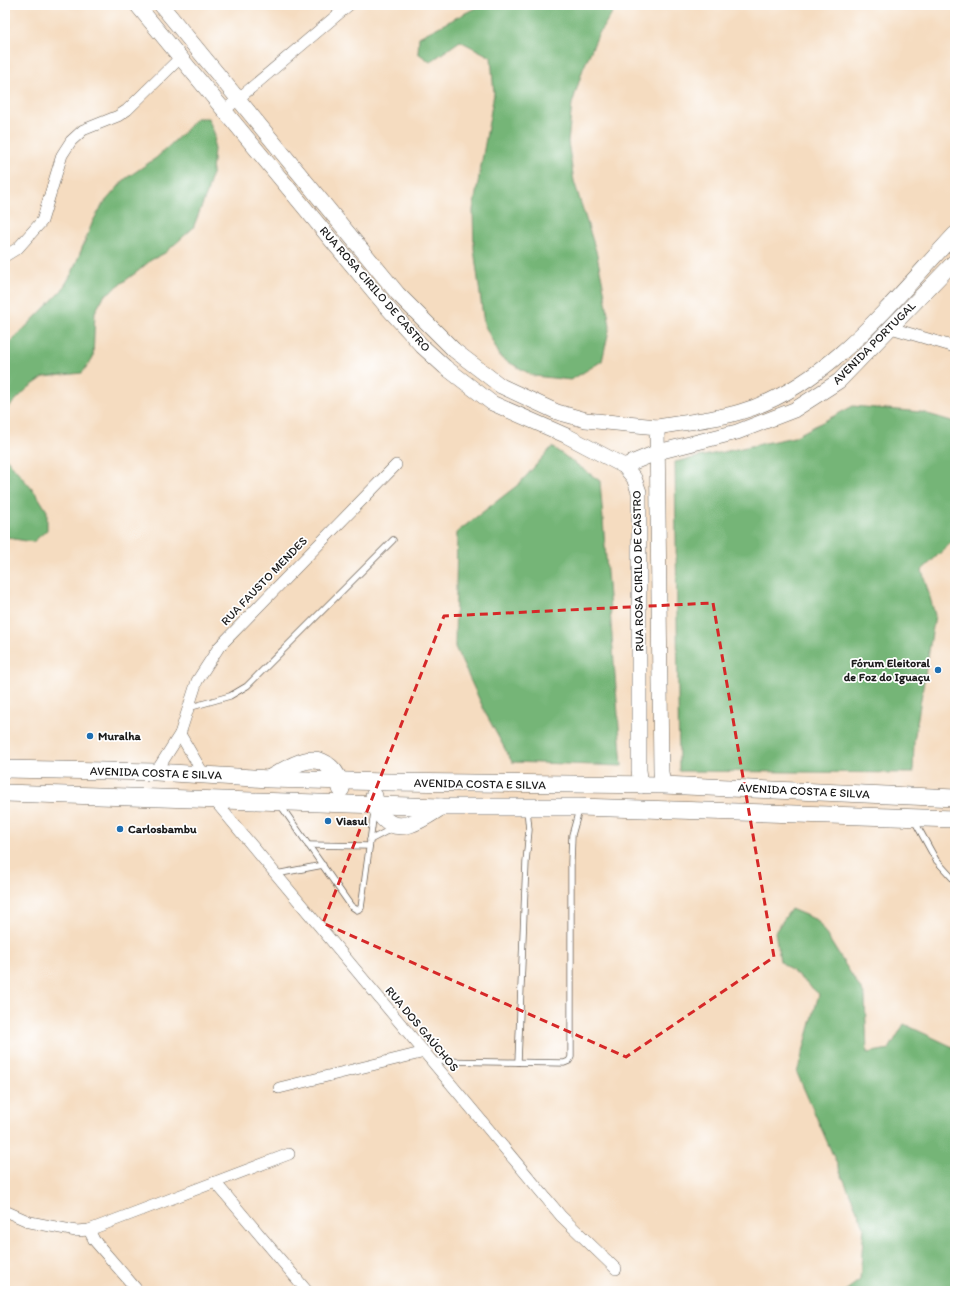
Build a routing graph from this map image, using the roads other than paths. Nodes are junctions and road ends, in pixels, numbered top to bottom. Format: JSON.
{"nodes":[{"id":1,"x":137,"y":5,"type":"edge"},
{"id":2,"x":161,"y":5,"type":"edge"},
{"id":3,"x":349,"y":5,"type":"edge"},
{"id":4,"x":181,"y":57,"type":"junction"},
{"id":5,"x":239,"y":99,"type":"junction"},
{"id":6,"x":225,"y":110,"type":"junction"},
{"id":7,"x":955,"y":234,"type":"edge"},
{"id":8,"x":5,"y":256,"type":"edge"},
{"id":9,"x":955,"y":261,"type":"edge"},
{"id":10,"x":398,"y":294,"type":"junction"},
{"id":11,"x":385,"y":305,"type":"junction"},
{"id":12,"x":891,"y":328,"type":"junction"},
{"id":13,"x":955,"y":347,"type":"edge"},
{"id":14,"x":501,"y":386,"type":"junction"},
{"id":15,"x":492,"y":403,"type":"junction"},
{"id":16,"x":657,"y":427,"type":"junction"},
{"id":17,"x":658,"y":452,"type":"junction"},
{"id":18,"x":396,"y":465,"type":"dead end"},
{"id":19,"x":624,"y":466,"type":"junction"},
{"id":20,"x":392,"y":540,"type":"dead end"},
{"id":21,"x":188,"y":708,"type":"junction"},
{"id":22,"x":180,"y":734,"type":"junction"},
{"id":23,"x":5,"y":769,"type":"edge"},
{"id":24,"x":156,"y":772,"type":"junction"},
{"id":25,"x":204,"y":775,"type":"junction"},
{"id":26,"x":340,"y":781,"type":"junction"},
{"id":27,"x":388,"y":782,"type":"junction"},
{"id":28,"x":663,"y":785,"type":"junction"},
{"id":29,"x":641,"y":786,"type":"junction"},
{"id":30,"x":5,"y":793,"type":"edge"},
{"id":31,"x":955,"y":798,"type":"edge"},
{"id":32,"x":214,"y":800,"type":"junction"},
{"id":33,"x":279,"y":802,"type":"junction"},
{"id":34,"x":331,"y":804,"type":"junction"},
{"id":35,"x":375,"y":805,"type":"junction"},
{"id":36,"x":527,"y":806,"type":"junction"},
{"id":37,"x":441,"y":807,"type":"junction"},
{"id":38,"x":579,"y":807,"type":"junction"},
{"id":39,"x":913,"y":818,"type":"junction"},
{"id":40,"x":955,"y":818,"type":"edge"},
{"id":41,"x":398,"y":826,"type":"junction"},
{"id":42,"x":370,"y":840,"type":"junction"},
{"id":43,"x":308,"y":845,"type":"junction"},
{"id":44,"x":369,"y":846,"type":"junction"},
{"id":45,"x":323,"y":865,"type":"junction"},
{"id":46,"x":276,"y":874,"type":"junction"},
{"id":47,"x":955,"y":881,"type":"edge"},
{"id":48,"x":429,"y":1056,"type":"junction"},
{"id":49,"x":518,"y":1062,"type":"junction"},
{"id":50,"x":279,"y":1088,"type":"dead end"},
{"id":51,"x":289,"y":1154,"type":"dead end"},
{"id":52,"x":215,"y":1182,"type":"junction"},
{"id":53,"x":5,"y":1211,"type":"edge"},
{"id":54,"x":89,"y":1230,"type":"junction"},
{"id":55,"x":616,"y":1269,"type":"dead end"},
{"id":56,"x":138,"y":1291,"type":"edge"},
{"id":57,"x":307,"y":1291,"type":"edge"}],
"edges":[{"from":1,"to":4,"type":"main road","name":"RUA ROSA CIRILO DE CASTRO"},
{"from":2,"to":5,"type":"main road","name":"AVENIDA PORTUGAL"},
{"from":3,"to":5,"type":"street"},
{"from":4,"to":6,"type":"main road","name":"RUA ROSA CIRILO DE CASTRO"},
{"from":4,"to":8,"type":"street"},
{"from":5,"to":6,"type":"street"},
{"from":5,"to":10,"type":"main road","name":"AVENIDA PORTUGAL"},
{"from":6,"to":11,"type":"main road","name":"RUA ROSA CIRILO DE CASTRO"},
{"from":7,"to":16,"type":"main road","name":"AVENIDA PORTUGAL"},
{"from":9,"to":12,"type":"main road","name":"AVENIDA PORTUGAL"},
{"from":10,"to":11,"type":"main road"},
{"from":10,"to":14,"type":"main road","name":"AVENIDA PORTUGAL"},
{"from":11,"to":15,"type":"main road","name":"RUA ROSA CIRILO DE CASTRO"},
{"from":12,"to":13,"type":"street"},
{"from":12,"to":17,"type":"main road","name":"AVENIDA PORTUGAL"},
{"from":14,"to":15,"type":"main road"},
{"from":14,"to":16,"type":"main road","name":"AVENIDA PORTUGAL"},
{"from":15,"to":19,"type":"main road","name":"RUA ROSA CIRILO DE CASTRO"},
{"from":16,"to":17,"type":"main road"},
{"from":17,"to":19,"type":"main road","name":"AVENIDA PORTUGAL"},
{"from":17,"to":28,"type":"main road"},
{"from":18,"to":21,"type":"street","name":"RUA FAUSTO MENDES"},
{"from":19,"to":29,"type":"main road","name":"RUA ROSA CIRILO DE CASTRO"},
{"from":20,"to":21,"type":"lane"},
{"from":21,"to":22,"type":"street","name":"RUA FAUSTO MENDES"},
{"from":22,"to":24,"type":"street","name":"RUA FAUSTO MENDES"},
{"from":22,"to":25,"type":"street"},
{"from":23,"to":24,"type":"main road","name":"AVENIDA COSTA E SILVA"},
{"from":24,"to":25,"type":"main road","name":"AVENIDA COSTA E SILVA"},
{"from":25,"to":26,"type":"main road","name":"AVENIDA COSTA E SILVA"},
{"from":26,"to":27,"type":"main road","name":"AVENIDA COSTA E SILVA"},
{"from":26,"to":34,"type":"main road"},
{"from":27,"to":29,"type":"main road","name":"AVENIDA COSTA E SILVA"},
{"from":27,"to":35,"type":"main road"},
{"from":28,"to":29,"type":"main road","name":"AVENIDA COSTA E SILVA"},
{"from":28,"to":31,"type":"main road","name":"AVENIDA COSTA E SILVA"},
{"from":30,"to":32,"type":"main road","name":"AVENIDA COSTA E SILVA"},
{"from":32,"to":33,"type":"main road","name":"AVENIDA COSTA E SILVA"},
{"from":32,"to":46,"type":"street","name":"RUA DOS GAÚCHOS"},
{"from":33,"to":34,"type":"main road","name":"AVENIDA COSTA E SILVA"},
{"from":33,"to":43,"type":"lane"},
{"from":34,"to":35,"type":"main road","name":"AVENIDA COSTA E SILVA"},
{"from":35,"to":37,"type":"main road","name":"AVENIDA COSTA E SILVA"},
{"from":35,"to":41,"type":"main road"},
{"from":35,"to":42,"type":"lane"},
{"from":36,"to":37,"type":"main road","name":"AVENIDA COSTA E SILVA"},
{"from":36,"to":38,"type":"main road","name":"AVENIDA COSTA E SILVA"},
{"from":36,"to":49,"type":"lane"},
{"from":37,"to":41,"type":"main road"},
{"from":38,"to":39,"type":"main road","name":"AVENIDA COSTA E SILVA"},
{"from":38,"to":49,"type":"lane"},
{"from":39,"to":40,"type":"main road","name":"AVENIDA COSTA E SILVA"},
{"from":39,"to":47,"type":"lane"},
{"from":41,"to":42,"type":"lane"},
{"from":42,"to":44,"type":"lane"},
{"from":43,"to":44,"type":"lane"},
{"from":43,"to":45,"type":"lane"},
{"from":44,"to":45,"type":"lane"},
{"from":45,"to":46,"type":"lane"},
{"from":46,"to":48,"type":"street","name":"RUA DOS GAÚCHOS"},
{"from":48,"to":49,"type":"lane"},
{"from":48,"to":50,"type":"street"},
{"from":48,"to":55,"type":"street","name":"RUA DOS GAÚCHOS"},
{"from":51,"to":52,"type":"street"},
{"from":52,"to":54,"type":"street"},
{"from":52,"to":57,"type":"street"},
{"from":53,"to":54,"type":"street"},
{"from":54,"to":56,"type":"street"}]}
